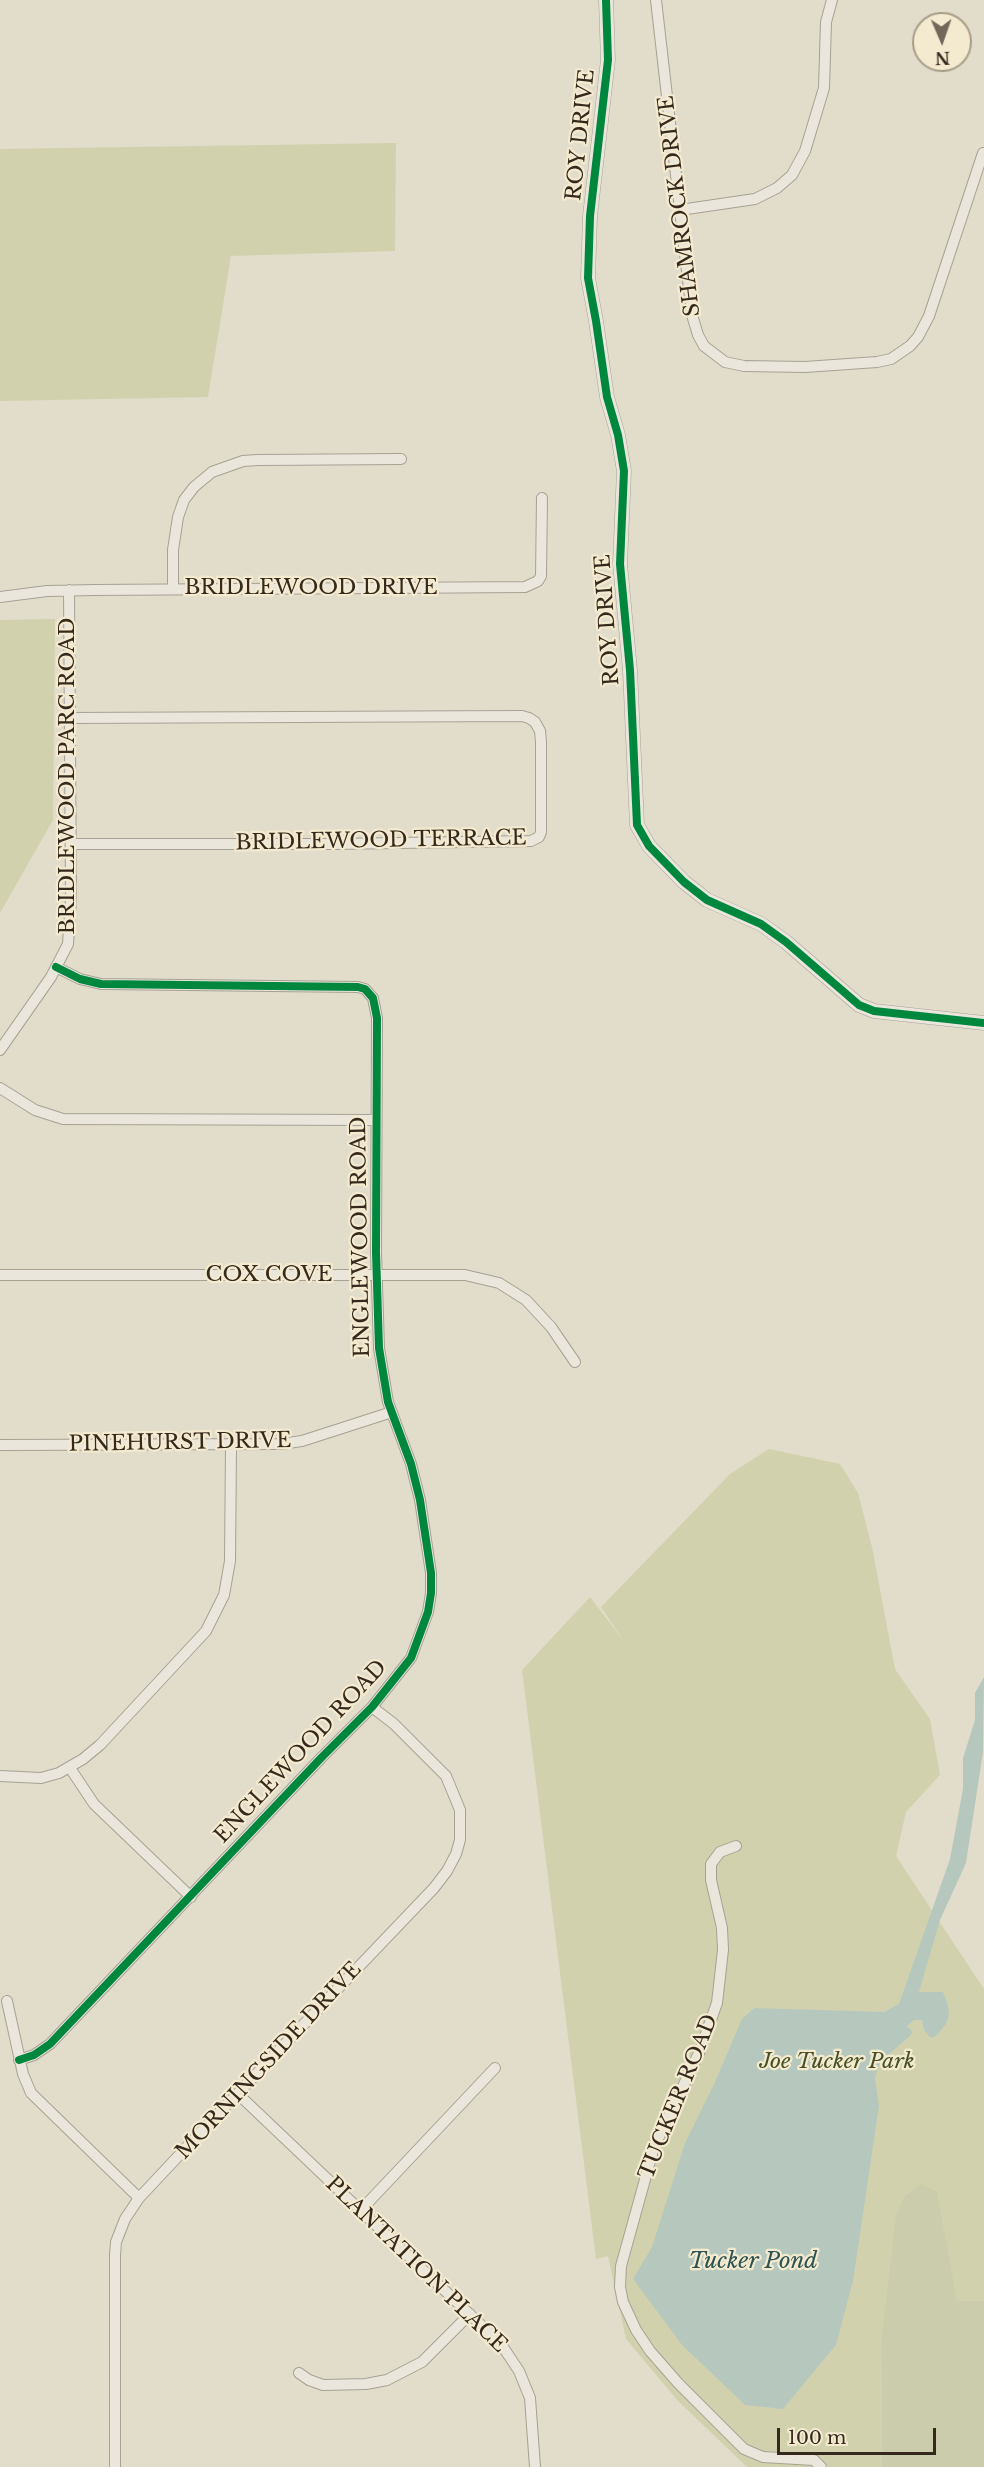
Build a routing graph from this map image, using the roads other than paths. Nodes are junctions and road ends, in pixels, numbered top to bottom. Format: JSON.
{"nodes":[{"id":1,"x":606,"y":0,"type":"edge"},
{"id":2,"x":656,"y":0,"type":"edge"},
{"id":3,"x":832,"y":0,"type":"edge"},
{"id":4,"x":983,"y":153,"type":"edge"},
{"id":5,"x":680,"y":210,"type":"junction"},
{"id":6,"x":400,"y":459,"type":"dead end"},
{"id":7,"x":542,"y":498,"type":"dead end"},
{"id":8,"x":172,"y":589,"type":"junction"},
{"id":9,"x":69,"y":590,"type":"junction"},
{"id":10,"x":0,"y":597,"type":"edge"},
{"id":11,"x":69,"y":718,"type":"junction"},
{"id":12,"x":71,"y":844,"type":"junction"},
{"id":13,"x":56,"y":967,"type":"junction"},
{"id":14,"x":984,"y":1023,"type":"edge"},
{"id":15,"x":0,"y":1050,"type":"edge"},
{"id":16,"x":0,"y":1088,"type":"edge"},
{"id":17,"x":376,"y":1120,"type":"junction"},
{"id":18,"x":377,"y":1274,"type":"junction"},
{"id":19,"x":0,"y":1275,"type":"edge"},
{"id":20,"x":575,"y":1362,"type":"dead end"},
{"id":21,"x":392,"y":1413,"type":"junction"},
{"id":22,"x":0,"y":1445,"type":"edge"},
{"id":23,"x":231,"y":1446,"type":"junction"},
{"id":24,"x":372,"y":1707,"type":"junction"},
{"id":25,"x":69,"y":1768,"type":"junction"},
{"id":26,"x":0,"y":1776,"type":"edge"},
{"id":27,"x":736,"y":1846,"type":"dead end"},
{"id":28,"x":191,"y":1897,"type":"junction"},
{"id":29,"x":7,"y":2001,"type":"dead end"},
{"id":30,"x":19,"y":2060,"type":"junction"},
{"id":31,"x":495,"y":2068,"type":"dead end"},
{"id":32,"x":238,"y":2094,"type":"junction"},
{"id":33,"x":139,"y":2198,"type":"junction"},
{"id":34,"x":362,"y":2210,"type":"junction"},
{"id":35,"x":470,"y":2314,"type":"junction"},
{"id":36,"x":299,"y":2373,"type":"dead end"},
{"id":37,"x":115,"y":2467,"type":"edge"},
{"id":38,"x":536,"y":2467,"type":"edge"},
{"id":39,"x":821,"y":2467,"type":"edge"}],
"edges":[{"from":1,"to":14,"type":"street","name":"ROY DRIVE"},
{"from":2,"to":5,"type":"street","name":"SHAMROCK DRIVE"},
{"from":3,"to":5,"type":"street"},
{"from":4,"to":5,"type":"street","name":"SHAMROCK DRIVE"},
{"from":6,"to":8,"type":"street"},
{"from":7,"to":8,"type":"street","name":"BRIDLEWOOD DRIVE"},
{"from":8,"to":9,"type":"street","name":"BRIDLEWOOD DRIVE"},
{"from":9,"to":10,"type":"street","name":"BRIDLEWOOD DRIVE"},
{"from":9,"to":11,"type":"street","name":"BRIDLEWOOD PARC ROAD"},
{"from":11,"to":12,"type":"street","name":"BRIDLEWOOD PARC ROAD"},
{"from":11,"to":12,"type":"street","name":"BRIDLEWOOD TERRACE"},
{"from":12,"to":13,"type":"street","name":"BRIDLEWOOD PARC ROAD"},
{"from":13,"to":15,"type":"street","name":"BRIDLEWOOD PARC ROAD"},
{"from":13,"to":17,"type":"street","name":"ENGLEWOOD ROAD"},
{"from":16,"to":17,"type":"street"},
{"from":17,"to":18,"type":"street","name":"ENGLEWOOD ROAD"},
{"from":18,"to":19,"type":"street","name":"COX COVE"},
{"from":18,"to":20,"type":"street","name":"COX COVE"},
{"from":18,"to":21,"type":"street","name":"ENGLEWOOD ROAD"},
{"from":21,"to":23,"type":"street","name":"PINEHURST DRIVE"},
{"from":21,"to":24,"type":"street","name":"ENGLEWOOD ROAD"},
{"from":22,"to":23,"type":"street","name":"PINEHURST DRIVE"},
{"from":23,"to":25,"type":"street"},
{"from":24,"to":28,"type":"street","name":"ENGLEWOOD ROAD"},
{"from":24,"to":32,"type":"street","name":"MORNINGSIDE DRIVE"},
{"from":25,"to":26,"type":"street"},
{"from":25,"to":28,"type":"street"},
{"from":27,"to":39,"type":"street","name":"TUCKER ROAD"},
{"from":28,"to":30,"type":"street","name":"ENGLEWOOD ROAD"},
{"from":29,"to":30,"type":"street"},
{"from":30,"to":33,"type":"street"},
{"from":31,"to":34,"type":"street"},
{"from":32,"to":33,"type":"street","name":"MORNINGSIDE DRIVE"},
{"from":32,"to":34,"type":"street","name":"PLANTATION PLACE"},
{"from":33,"to":37,"type":"street","name":"MORNINGSIDE DRIVE"},
{"from":34,"to":35,"type":"street","name":"PLANTATION PLACE"},
{"from":35,"to":36,"type":"street"},
{"from":35,"to":38,"type":"street","name":"PLANTATION PLACE"}]}
